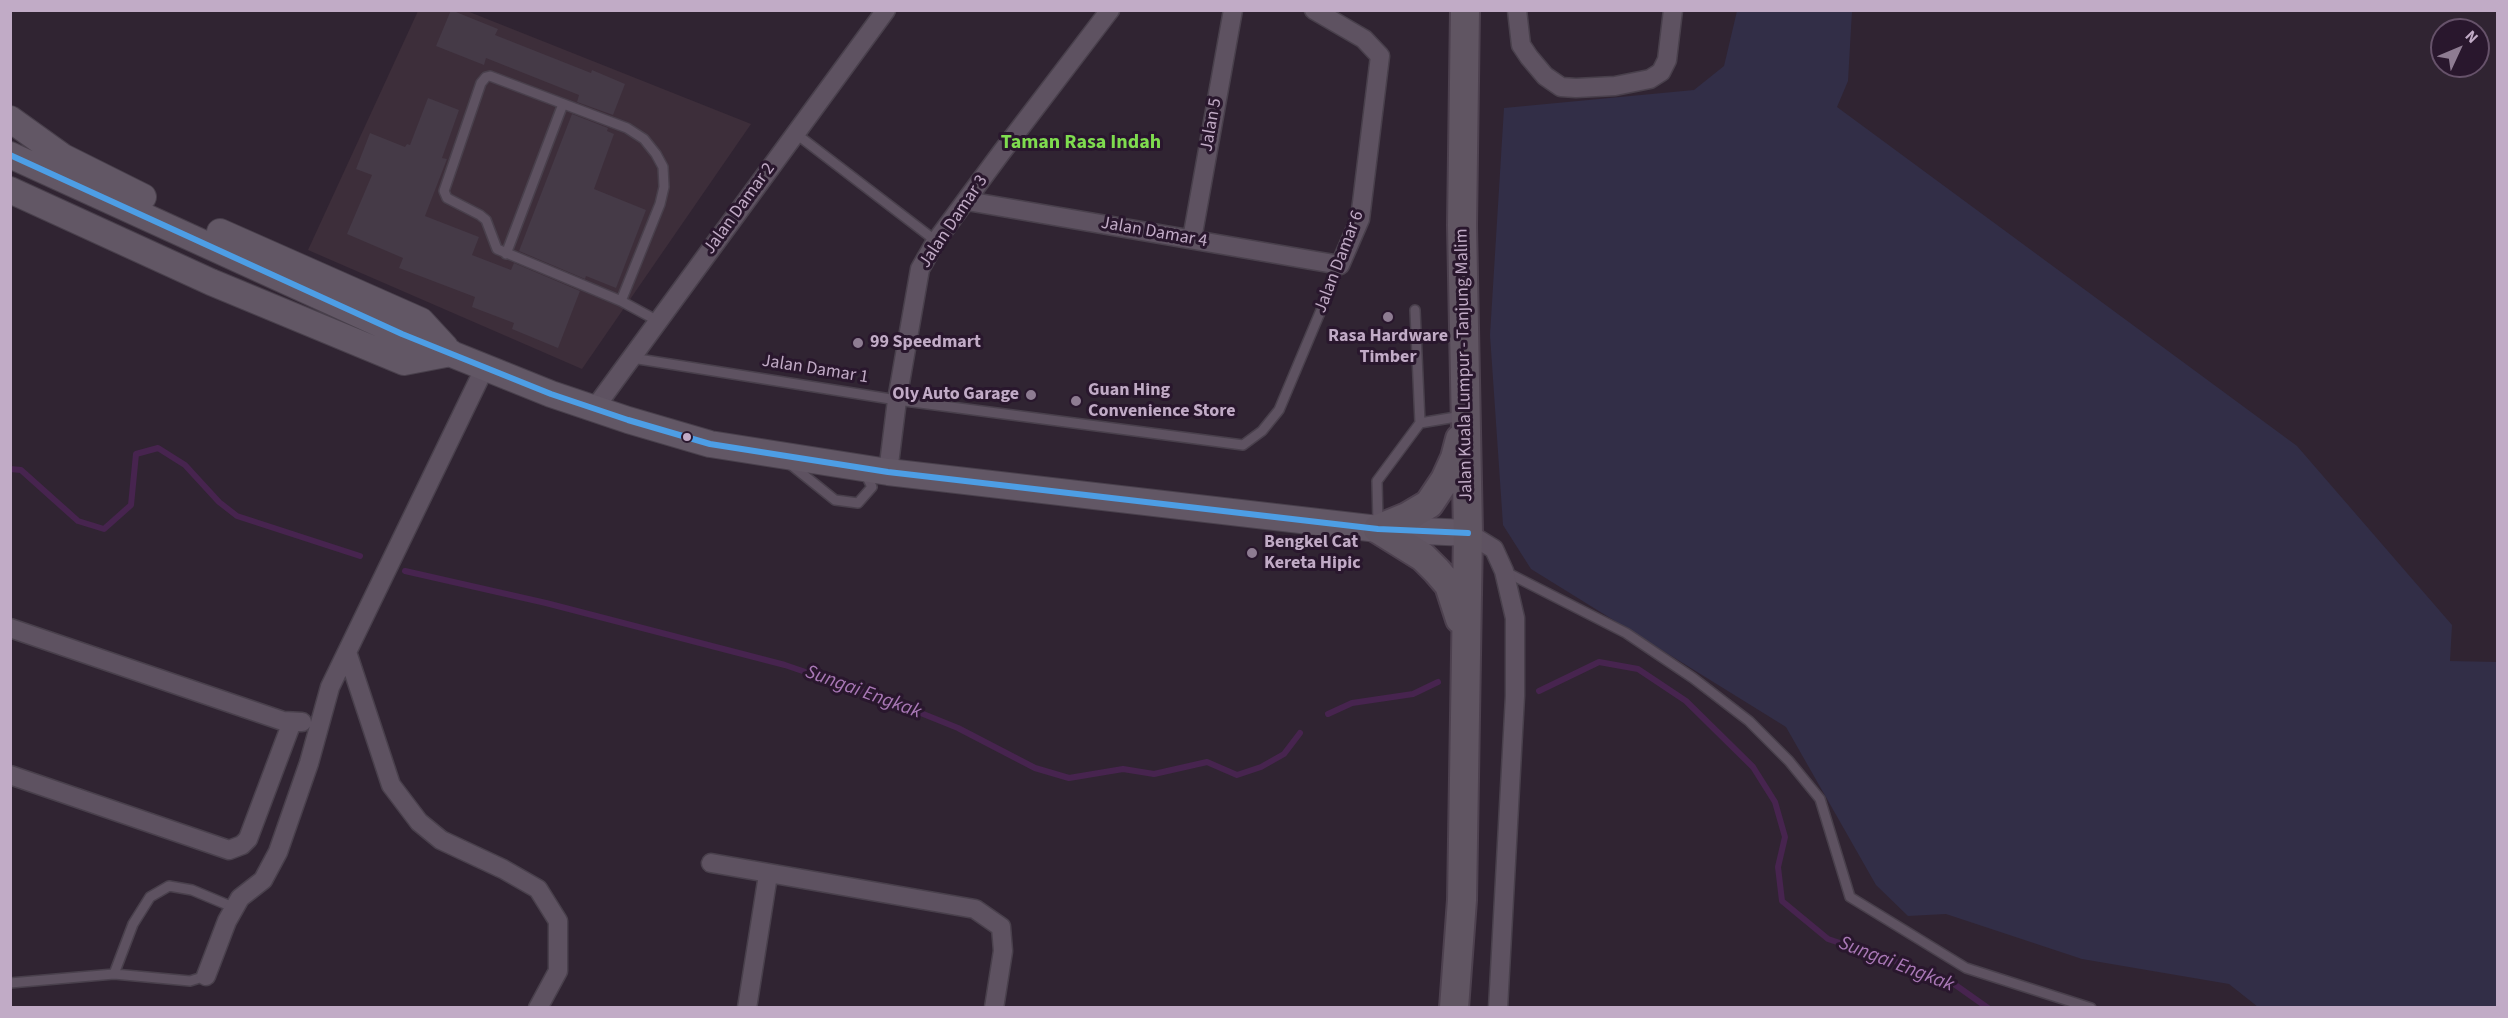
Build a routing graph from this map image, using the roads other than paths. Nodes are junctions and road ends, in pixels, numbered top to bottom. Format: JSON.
{"nodes":[{"id":1,"x":886,"y":10,"type":"edge"},
{"id":2,"x":1110,"y":10,"type":"edge"},
{"id":3,"x":1233,"y":10,"type":"edge"},
{"id":4,"x":1314,"y":10,"type":"edge"},
{"id":5,"x":1465,"y":10,"type":"edge"},
{"id":6,"x":1517,"y":10,"type":"edge"},
{"id":7,"x":1673,"y":10,"type":"edge"},
{"id":8,"x":563,"y":104,"type":"junction"},
{"id":9,"x":10,"y":119,"type":"edge"},
{"id":10,"x":795,"y":133,"type":"junction"},
{"id":11,"x":10,"y":155,"type":"edge"},
{"id":12,"x":10,"y":190,"type":"edge"},
{"id":13,"x":967,"y":201,"type":"junction"},
{"id":14,"x":1192,"y":239,"type":"junction"},
{"id":15,"x":936,"y":242,"type":"junction"},
{"id":16,"x":507,"y":254,"type":"junction"},
{"id":17,"x":1340,"y":265,"type":"junction"},
{"id":18,"x":621,"y":301,"type":"junction"},
{"id":19,"x":1415,"y":310,"type":"dead end"},
{"id":20,"x":658,"y":321,"type":"junction"},
{"id":21,"x":451,"y":353,"type":"junction"},
{"id":22,"x":632,"y":358,"type":"junction"},
{"id":23,"x":485,"y":367,"type":"junction"},
{"id":24,"x":897,"y":400,"type":"junction"},
{"id":25,"x":594,"y":409,"type":"junction"},
{"id":26,"x":1467,"y":415,"type":"junction"},
{"id":27,"x":1420,"y":423,"type":"junction"},
{"id":28,"x":1243,"y":446,"type":"joint"},
{"id":29,"x":779,"y":455,"type":"junction"},
{"id":30,"x":863,"y":468,"type":"junction"},
{"id":31,"x":888,"y":472,"type":"junction"},
{"id":32,"x":1378,"y":529,"type":"junction"},
{"id":33,"x":1468,"y":532,"type":"junction"},
{"id":34,"x":1504,"y":571,"type":"junction"},
{"id":35,"x":10,"y":628,"type":"edge"},
{"id":36,"x":1466,"y":648,"type":"junction"},
{"id":37,"x":347,"y":652,"type":"junction"},
{"id":38,"x":319,"y":721,"type":"junction"},
{"id":39,"x":292,"y":722,"type":"junction"},
{"id":40,"x":10,"y":775,"type":"edge"},
{"id":41,"x":711,"y":863,"type":"dead end"},
{"id":42,"x":768,"y":875,"type":"junction"},
{"id":43,"x":235,"y":908,"type":"junction"},
{"id":44,"x":114,"y":974,"type":"junction"},
{"id":45,"x":206,"y":976,"type":"joint"},
{"id":46,"x":10,"y":983,"type":"edge"},
{"id":47,"x":538,"y":1008,"type":"edge"},
{"id":48,"x":747,"y":1008,"type":"edge"},
{"id":49,"x":994,"y":1008,"type":"edge"},
{"id":50,"x":1454,"y":1008,"type":"edge"},
{"id":51,"x":1498,"y":1008,"type":"edge"},
{"id":52,"x":2091,"y":1008,"type":"edge"}],
"edges":[{"from":1,"to":10,"type":"street","name":"Jalan Damar 2"},
{"from":2,"to":13,"type":"street","name":"Jalan Damar 3"},
{"from":3,"to":14,"type":"street","name":"Jalan 5"},
{"from":4,"to":17,"type":"street","name":"Jalan Damar 6"},
{"from":5,"to":26,"type":"main road","name":"Jalan Kuala Lumpur - Tanjung Malim"},
{"from":6,"to":7,"type":"street"},
{"from":8,"to":16,"type":"lane"},
{"from":8,"to":16,"type":"lane"},
{"from":8,"to":18,"type":"lane"},
{"from":9,"to":21,"type":"main road"},
{"from":10,"to":15,"type":"lane"},
{"from":10,"to":20,"type":"street","name":"Jalan Damar 2"},
{"from":11,"to":21,"type":"main road"},
{"from":12,"to":21,"type":"main road"},
{"from":13,"to":14,"type":"street","name":"Jalan Damar 4"},
{"from":13,"to":15,"type":"street","name":"Jalan Damar 3"},
{"from":14,"to":17,"type":"street","name":"Jalan Damar 4"},
{"from":15,"to":24,"type":"street","name":"Jalan Damar 3"},
{"from":16,"to":18,"type":"lane"},
{"from":17,"to":28,"type":"lane","name":"Jalan Damar 6"},
{"from":18,"to":20,"type":"lane"},
{"from":19,"to":27,"type":"lane"},
{"from":20,"to":22,"type":"street","name":"Jalan Damar 2"},
{"from":21,"to":23,"type":"main road"},
{"from":22,"to":24,"type":"lane","name":"Jalan Damar 1"},
{"from":22,"to":25,"type":"street","name":"Jalan Damar 2"},
{"from":23,"to":25,"type":"main road"},
{"from":23,"to":37,"type":"street"},
{"from":24,"to":28,"type":"lane","name":"Jalan Damar 1"},
{"from":24,"to":31,"type":"street","name":"Jalan Damar 3"},
{"from":25,"to":29,"type":"main road"},
{"from":26,"to":27,"type":"lane"},
{"from":26,"to":32,"type":"main road"},
{"from":26,"to":33,"type":"main road","name":"Jalan Kuala Lumpur - Tanjung Malim"},
{"from":27,"to":32,"type":"lane"},
{"from":29,"to":30,"type":"main road"},
{"from":29,"to":30,"type":"lane"},
{"from":30,"to":31,"type":"main road"},
{"from":31,"to":32,"type":"main road"},
{"from":32,"to":33,"type":"main road"},
{"from":32,"to":36,"type":"main road"},
{"from":33,"to":34,"type":"street"},
{"from":33,"to":36,"type":"main road","name":"Jalan Kuala Lumpur - Tanjung Malim"},
{"from":34,"to":51,"type":"street"},
{"from":34,"to":52,"type":"lane"},
{"from":35,"to":39,"type":"street"},
{"from":36,"to":50,"type":"main road","name":"Jalan Kuala Lumpur - Tanjung Malim"},
{"from":37,"to":38,"type":"street"},
{"from":37,"to":47,"type":"street"},
{"from":38,"to":39,"type":"street"},
{"from":38,"to":43,"type":"street"},
{"from":39,"to":40,"type":"street"},
{"from":41,"to":42,"type":"street"},
{"from":42,"to":48,"type":"street"},
{"from":42,"to":49,"type":"street"},
{"from":43,"to":44,"type":"lane"},
{"from":43,"to":45,"type":"street"},
{"from":44,"to":45,"type":"lane"},
{"from":44,"to":46,"type":"lane"}]}
